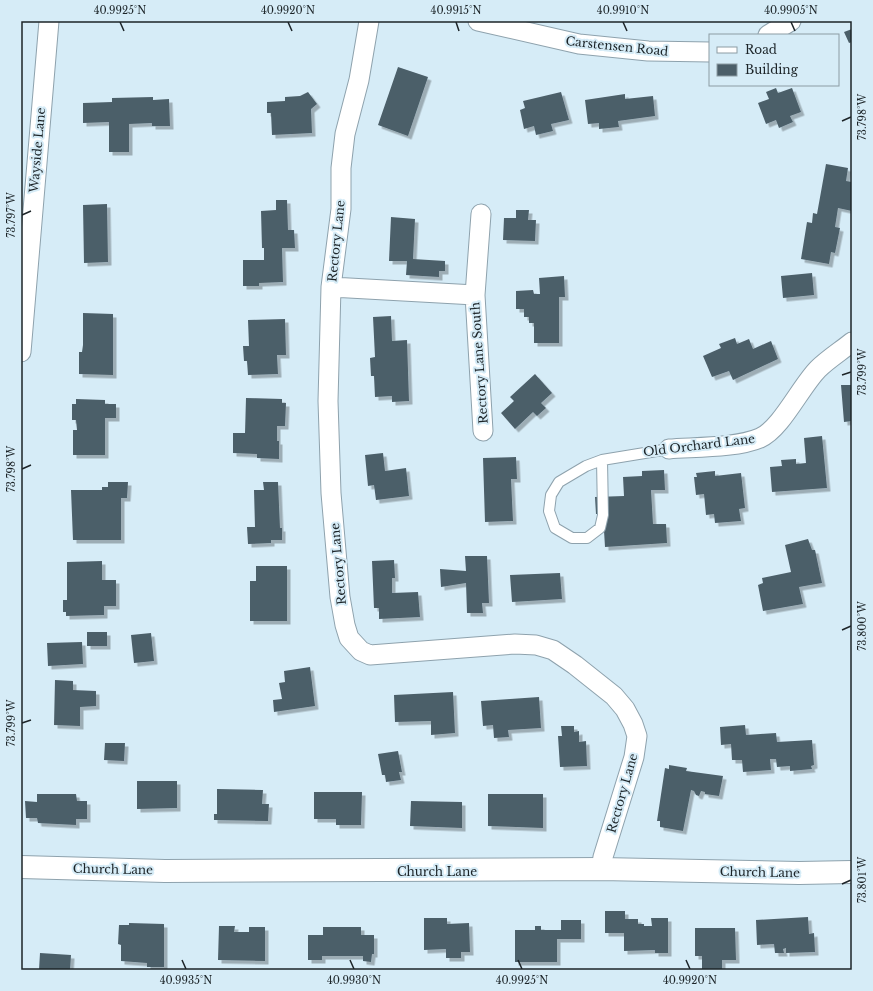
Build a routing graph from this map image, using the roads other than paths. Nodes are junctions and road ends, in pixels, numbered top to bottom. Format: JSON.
{"nodes":[{"id":1,"x":49,"y":21,"type":"edge"},
{"id":2,"x":369,"y":21,"type":"edge"},
{"id":3,"x":478,"y":21,"type":"edge"},
{"id":4,"x":791,"y":21,"type":"edge"},
{"id":5,"x":770,"y":34,"type":"edge"},
{"id":6,"x":709,"y":52,"type":"edge"},
{"id":7,"x":482,"y":214,"type":"dead end"},
{"id":8,"x":25,"y":245,"type":"edge"},
{"id":9,"x":331,"y":287,"type":"junction"},
{"id":10,"x":475,"y":295,"type":"junction"},
{"id":11,"x":852,"y":342,"type":"edge"},
{"id":12,"x":21,"y":352,"type":"edge"},
{"id":13,"x":484,"y":431,"type":"dead end"},
{"id":14,"x":669,"y":449,"type":"joint"},
{"id":15,"x":602,"y":460,"type":"junction"},
{"id":16,"x":21,"y":867,"type":"edge"},
{"id":17,"x":601,"y":869,"type":"junction"},
{"id":18,"x":852,"y":872,"type":"edge"}],
"edges":[{"from":1,"to":8,"type":"street","name":"Wayside Lane"},
{"from":2,"to":9,"type":"street","name":"Rectory Lane"},
{"from":3,"to":6,"type":"street","name":"Carstensen Road"},
{"from":4,"to":5,"type":"street"},
{"from":7,"to":10,"type":"street","name":"Rectory Lane South"},
{"from":8,"to":12,"type":"street","name":"Wayside Lane"},
{"from":9,"to":10,"type":"street","name":"Rectory Lane South"},
{"from":9,"to":17,"type":"street","name":"Rectory Lane"},
{"from":10,"to":13,"type":"street","name":"Rectory Lane South"},
{"from":11,"to":14,"type":"street","name":"Old Orchard Lane"},
{"from":14,"to":15,"type":"lane","name":"Old Orchard Lane"},
{"from":15,"to":15,"type":"lane","name":"Old Orchard Lane"},
{"from":16,"to":17,"type":"street","name":"Church Lane"},
{"from":17,"to":18,"type":"street","name":"Church Lane"}]}
